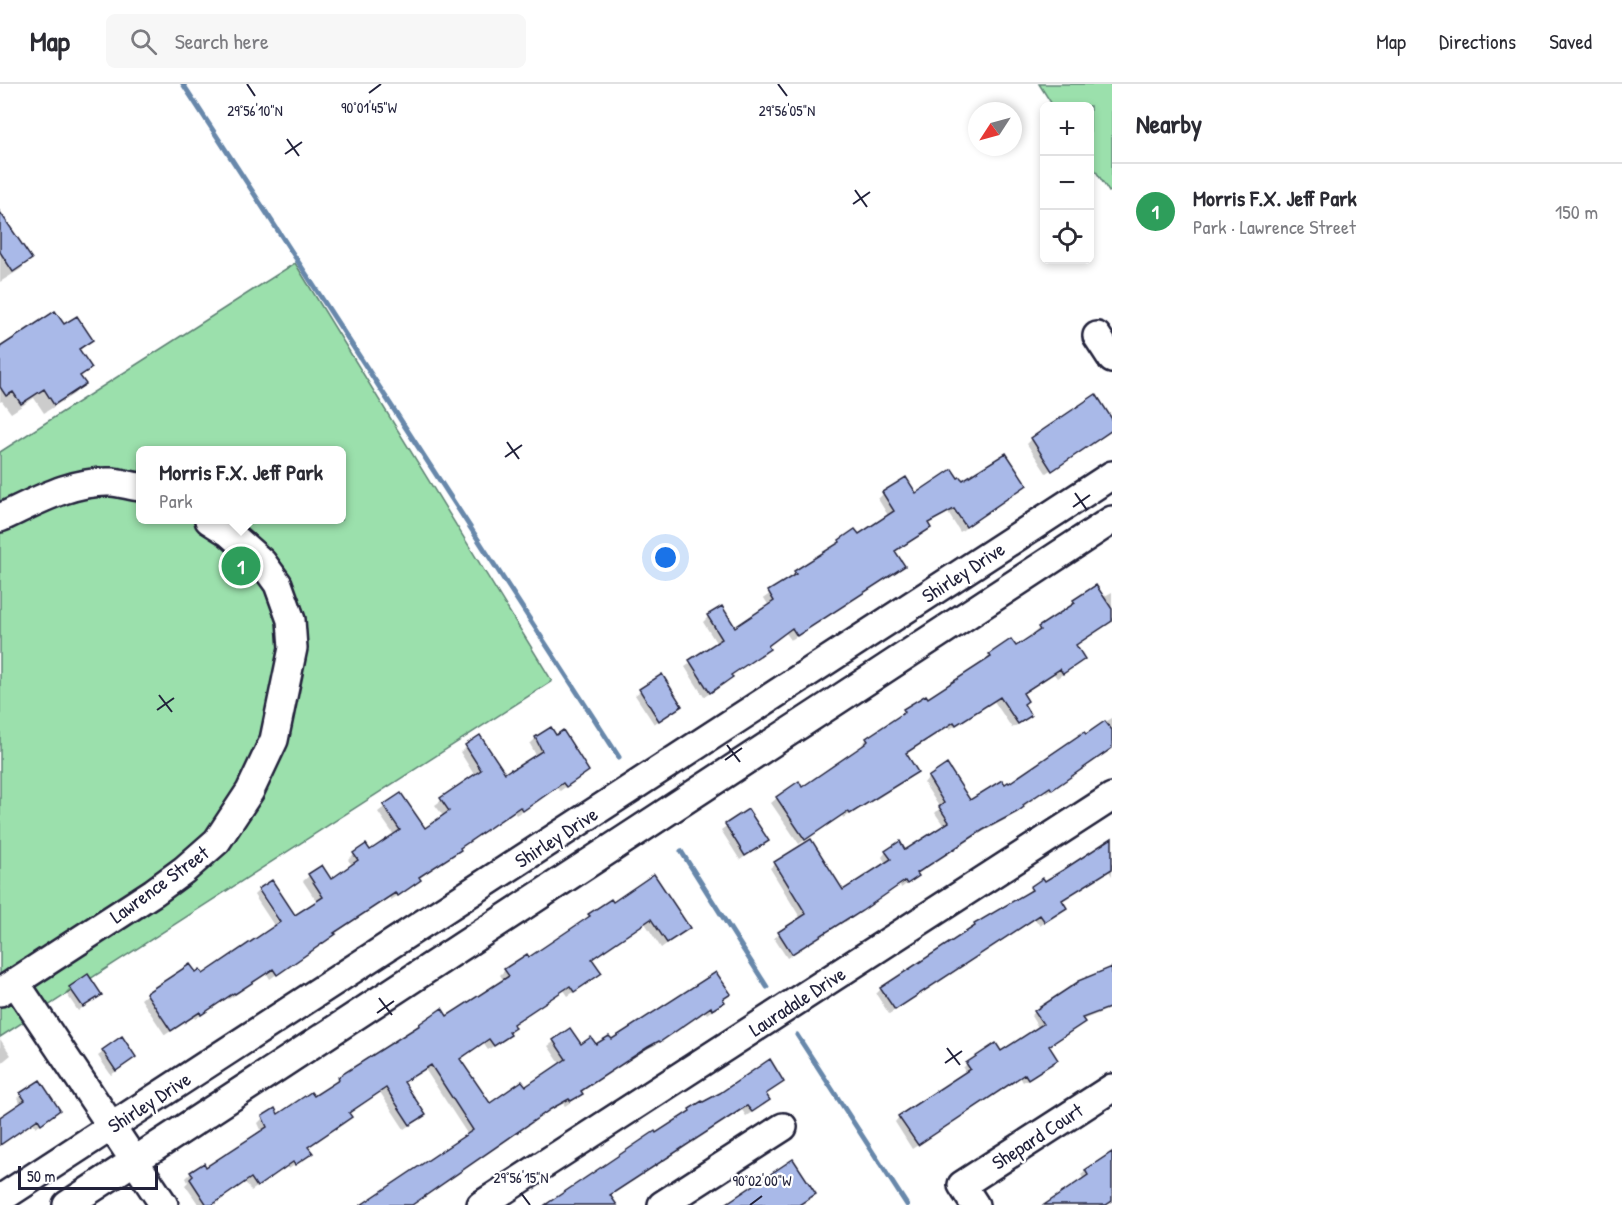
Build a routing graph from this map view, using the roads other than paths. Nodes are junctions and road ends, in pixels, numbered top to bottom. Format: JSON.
{"nodes":[{"id":1,"x":1097,"y":336,"type":"dead end"},
{"id":2,"x":1112,"y":359,"type":"edge"},
{"id":3,"x":1112,"y":475,"type":"edge"},
{"id":4,"x":136,"y":486,"type":"edge"},
{"id":5,"x":0,"y":518,"type":"edge"},
{"id":6,"x":1112,"y":520,"type":"edge"},
{"id":7,"x":216,"y":524,"type":"edge"},
{"id":8,"x":695,"y":746,"type":"junction"},
{"id":9,"x":716,"y":780,"type":"junction"},
{"id":10,"x":1112,"y":797,"type":"edge"},
{"id":11,"x":580,"y":821,"type":"junction"},
{"id":12,"x":602,"y":855,"type":"junction"},
{"id":13,"x":7,"y":987,"type":"edge"},
{"id":14,"x":1112,"y":1088,"type":"edge"},
{"id":15,"x":111,"y":1126,"type":"junction"},
{"id":16,"x":783,"y":1127,"type":"dead end"},
{"id":17,"x":135,"y":1161,"type":"junction"},
{"id":18,"x":969,"y":1195,"type":"edge"},
{"id":19,"x":0,"y":1199,"type":"edge"},
{"id":20,"x":68,"y":1205,"type":"edge"},
{"id":21,"x":164,"y":1205,"type":"edge"},
{"id":22,"x":481,"y":1205,"type":"edge"},
{"id":23,"x":662,"y":1205,"type":"edge"}],
"edges":[{"from":1,"to":2,"type":"street"},
{"from":3,"to":8,"type":"street","name":"Shirley Drive"},
{"from":4,"to":5,"type":"street"},
{"from":6,"to":9,"type":"street","name":"Shirley Drive"},
{"from":7,"to":13,"type":"street","name":"Lawrence Street"},
{"from":8,"to":9,"type":"street"},
{"from":8,"to":11,"type":"street","name":"Shirley Drive"},
{"from":9,"to":12,"type":"street","name":"Shirley Drive"},
{"from":10,"to":22,"type":"street","name":"Lauradale Drive"},
{"from":11,"to":12,"type":"street"},
{"from":11,"to":15,"type":"street","name":"Shirley Drive"},
{"from":12,"to":17,"type":"street","name":"Shirley Drive"},
{"from":13,"to":15,"type":"street","name":"Lawrence Street"},
{"from":14,"to":18,"type":"street","name":"Shepard Court"},
{"from":15,"to":17,"type":"street","name":"Lawrence Street"},
{"from":15,"to":19,"type":"street","name":"Shirley Drive"},
{"from":16,"to":23,"type":"street"},
{"from":17,"to":20,"type":"street","name":"Shirley Drive"},
{"from":17,"to":21,"type":"street","name":"Lawrence Street"}]}
